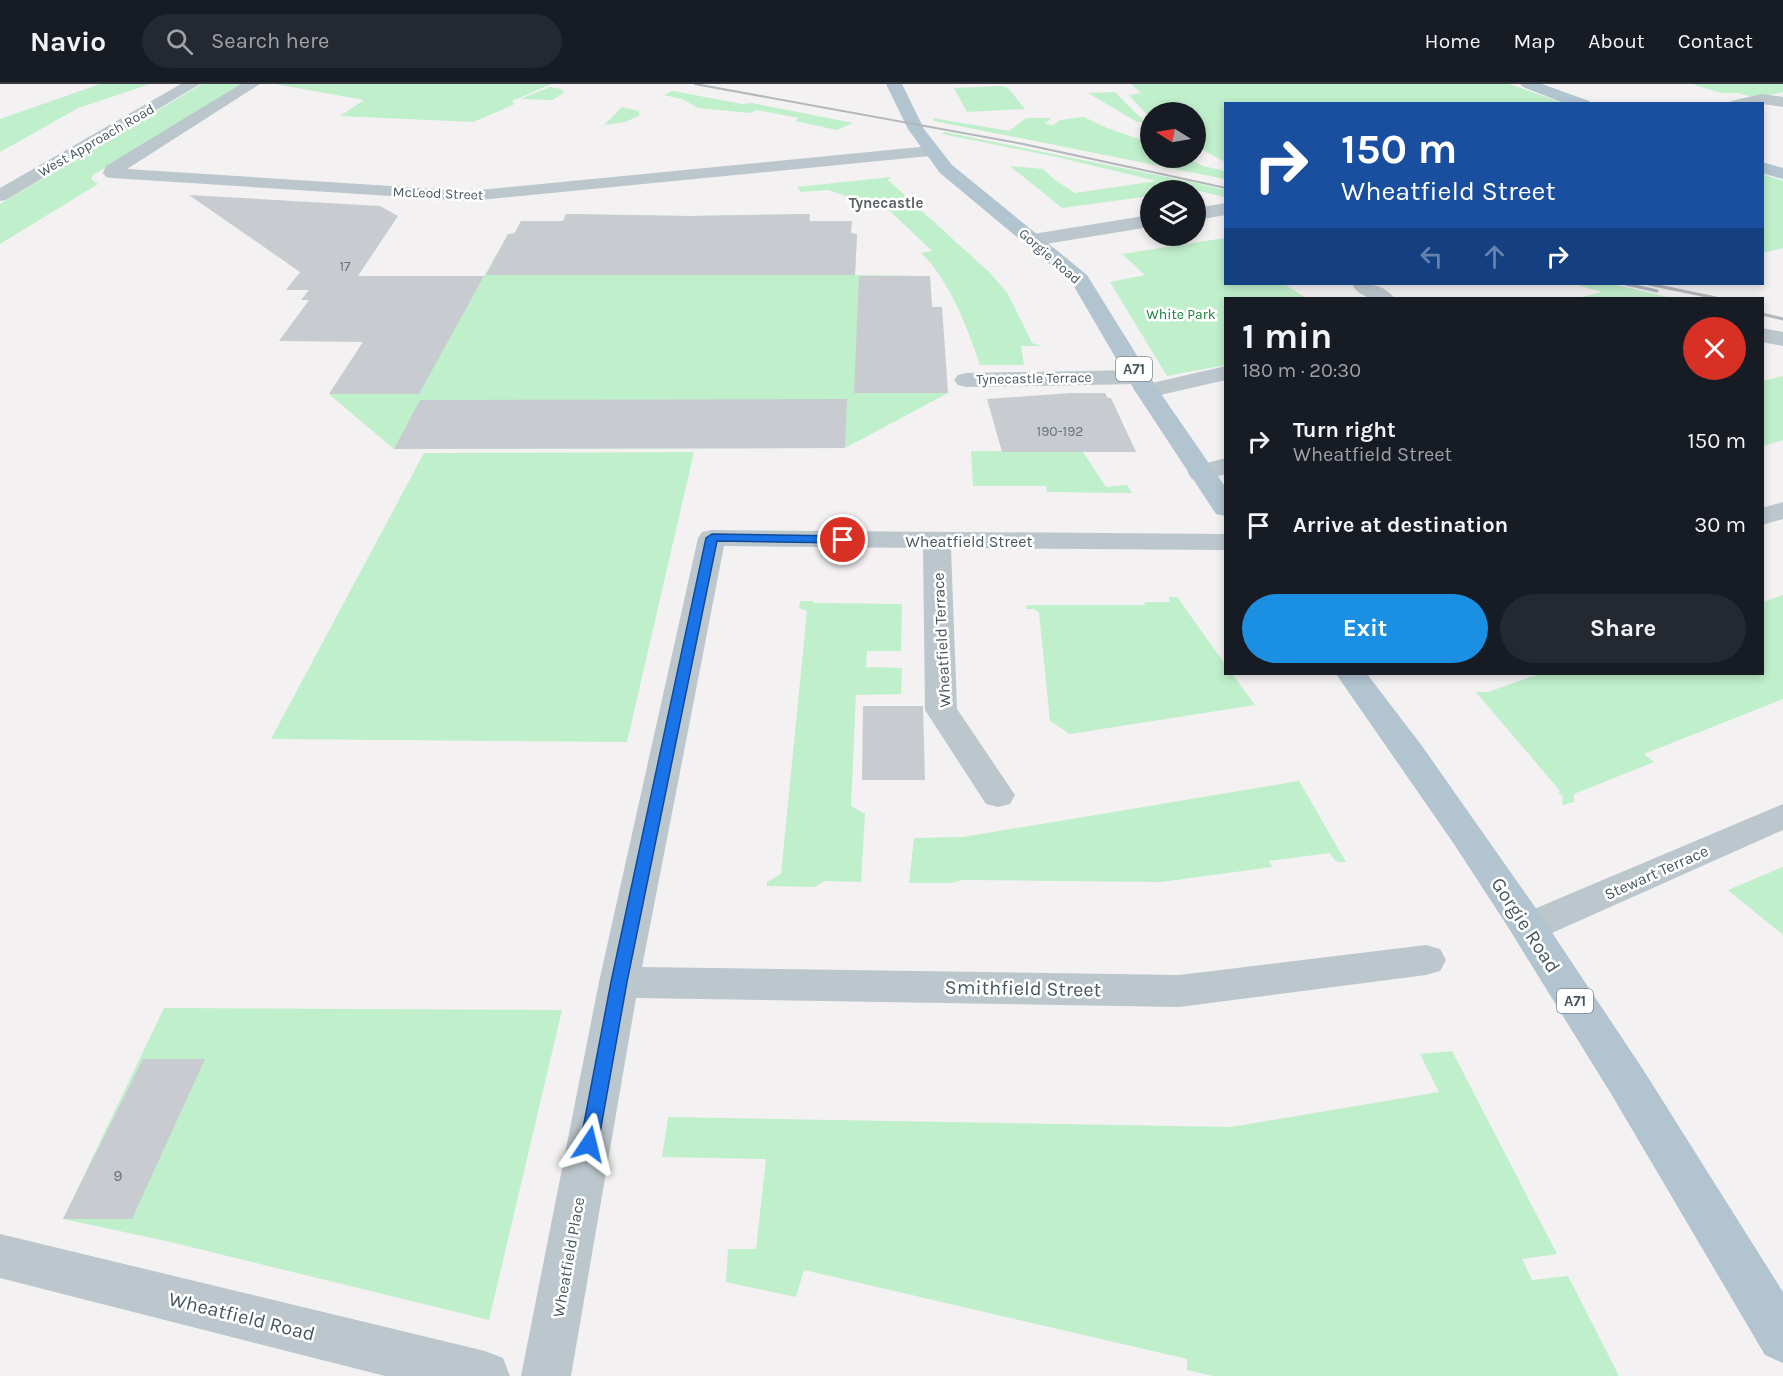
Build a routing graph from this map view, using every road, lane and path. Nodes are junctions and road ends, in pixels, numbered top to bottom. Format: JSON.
{"nodes":[{"id":1,"x":192,"y":84,"type":"edge"},
{"id":2,"x":252,"y":84,"type":"edge"},
{"id":3,"x":894,"y":84,"type":"edge"},
{"id":4,"x":1528,"y":84,"type":"edge"},
{"id":5,"x":1742,"y":100,"type":"edge"},
{"id":6,"x":1578,"y":102,"type":"edge"},
{"id":7,"x":1783,"y":102,"type":"edge"},
{"id":8,"x":930,"y":151,"type":"junction"},
{"id":9,"x":1764,"y":167,"type":"edge"},
{"id":10,"x":1783,"y":174,"type":"edge"},
{"id":11,"x":0,"y":196,"type":"edge"},
{"id":12,"x":1224,"y":209,"type":"edge"},
{"id":13,"x":1206,"y":212,"type":"edge"},
{"id":14,"x":1140,"y":223,"type":"edge"},
{"id":15,"x":1033,"y":240,"type":"junction"},
{"id":16,"x":1363,"y":286,"type":"dead end"},
{"id":17,"x":1381,"y":297,"type":"edge"},
{"id":18,"x":1764,"y":334,"type":"edge"},
{"id":19,"x":1783,"y":339,"type":"edge"},
{"id":20,"x":1224,"y":373,"type":"edge"},
{"id":21,"x":966,"y":380,"type":"dead end"},
{"id":22,"x":1143,"y":384,"type":"junction"},
{"id":23,"x":1213,"y":470,"type":"edge"},
{"id":24,"x":1224,"y":502,"type":"edge"},
{"id":25,"x":1783,"y":510,"type":"edge"},
{"id":26,"x":1764,"y":516,"type":"edge"},
{"id":27,"x":712,"y":538,"type":"joint"},
{"id":28,"x":937,"y":541,"type":"junction"},
{"id":29,"x":1224,"y":542,"type":"edge"},
{"id":30,"x":1352,"y":675,"type":"edge"},
{"id":31,"x":998,"y":795,"type":"dead end"},
{"id":32,"x":1783,"y":816,"type":"edge"},
{"id":33,"x":1529,"y":927,"type":"junction"},
{"id":34,"x":1426,"y":960,"type":"dead end"},
{"id":35,"x":619,"y":982,"type":"junction"},
{"id":36,"x":0,"y":1256,"type":"edge"},
{"id":37,"x":1783,"y":1338,"type":"edge"},
{"id":38,"x":485,"y":1376,"type":"edge"},
{"id":39,"x":546,"y":1376,"type":"edge"}],
"edges":[{"from":1,"to":11,"type":"street","name":"West Approach Road"},
{"from":2,"to":8,"type":"street","name":"McLeod Street"},
{"from":3,"to":8,"type":"main road","name":"Gorgie Road","number":"A71"},
{"from":4,"to":6,"type":"main road"},
{"from":5,"to":7,"type":"street"},
{"from":8,"to":15,"type":"main road","name":"Gorgie Road","number":"A71"},
{"from":9,"to":10,"type":"main road"},
{"from":12,"to":13,"type":"street"},
{"from":14,"to":15,"type":"street"},
{"from":15,"to":22,"type":"main road","name":"Gorgie Road","number":"A71"},
{"from":16,"to":17,"type":"street"},
{"from":18,"to":19,"type":"street"},
{"from":20,"to":22,"type":"street"},
{"from":21,"to":22,"type":"street","name":"Tynecastle Terrace"},
{"from":22,"to":23,"type":"main road","name":"Gorgie Road","number":"A71"},
{"from":23,"to":24,"type":"main road","name":"Gorgie Road","number":"A71"},
{"from":25,"to":26,"type":"street"},
{"from":27,"to":28,"type":"street","name":"Wheatfield Street"},
{"from":27,"to":35,"type":"street","name":"Wheatfield Place"},
{"from":28,"to":29,"type":"street","name":"Wheatfield Street"},
{"from":28,"to":31,"type":"street","name":"Wheatfield Terrace"},
{"from":30,"to":33,"type":"main road","name":"Gorgie Road","number":"A71"},
{"from":32,"to":33,"type":"street","name":"Stewart Terrace"},
{"from":33,"to":37,"type":"main road","name":"Gorgie Road","number":"A71"},
{"from":34,"to":35,"type":"street","name":"Smithfield Street"},
{"from":35,"to":39,"type":"street","name":"Wheatfield Place"},
{"from":36,"to":38,"type":"street","name":"Wheatfield Road"}]}
